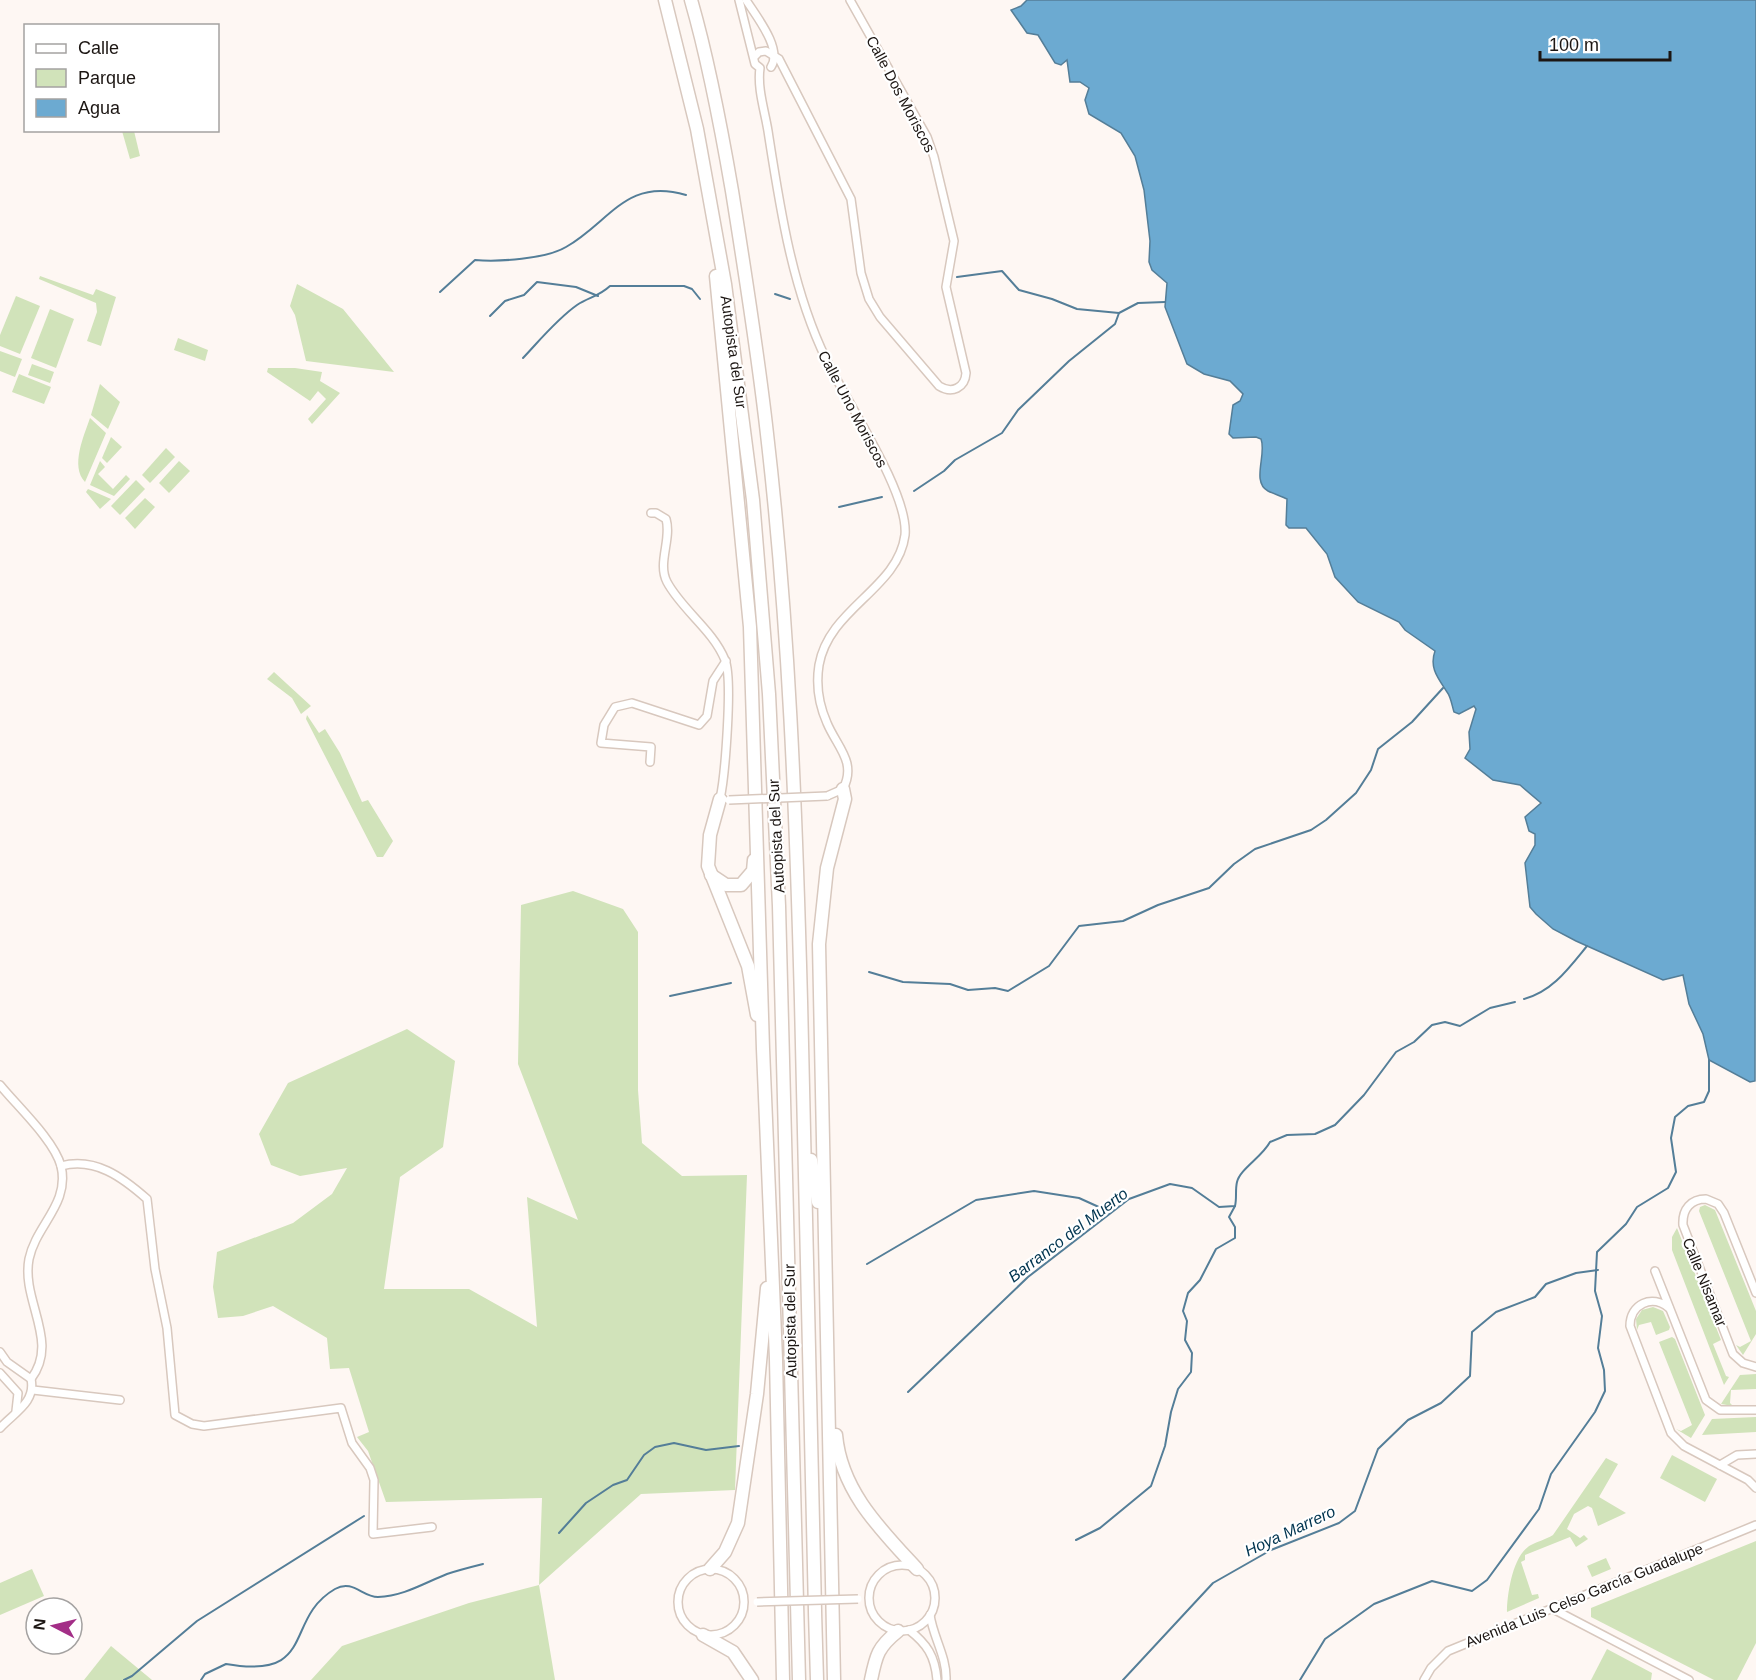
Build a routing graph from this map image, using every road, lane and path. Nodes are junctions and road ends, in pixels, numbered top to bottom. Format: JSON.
{"nodes":[{"id":1,"x":665,"y":0,"type":"edge"},
{"id":2,"x":691,"y":0,"type":"edge"},
{"id":3,"x":739,"y":0,"type":"edge"},
{"id":4,"x":746,"y":0,"type":"edge"},
{"id":5,"x":850,"y":0,"type":"edge"},
{"id":6,"x":773,"y":55,"type":"junction"},
{"id":7,"x":755,"y":57,"type":"junction"},
{"id":8,"x":771,"y":67,"type":"junction"},
{"id":9,"x":760,"y":68,"type":"junction"},
{"id":10,"x":788,"y":79,"type":"junction"},
{"id":11,"x":706,"y":177,"type":"junction"},
{"id":12,"x":651,"y":513,"type":"dead end"},
{"id":13,"x":726,"y":661,"type":"junction"},
{"id":14,"x":650,"y":762,"type":"dead end"},
{"id":15,"x":843,"y":789,"type":"junction"},
{"id":16,"x":724,"y":799,"type":"junction"},
{"id":17,"x":758,"y":818,"type":"junction"},
{"id":18,"x":710,"y":874,"type":"junction"},
{"id":19,"x":763,"y":1049,"type":"junction"},
{"id":20,"x":0,"y":1085,"type":"edge"},
{"id":21,"x":804,"y":1120,"type":"junction"},
{"id":22,"x":61,"y":1166,"type":"junction"},
{"id":23,"x":772,"y":1242,"type":"junction"},
{"id":24,"x":824,"y":1251,"type":"junction"},
{"id":25,"x":1655,"y":1271,"type":"dead end"},
{"id":26,"x":1756,"y":1293,"type":"edge"},
{"id":27,"x":1669,"y":1308,"type":"junction"},
{"id":28,"x":828,"y":1350,"type":"junction"},
{"id":29,"x":0,"y":1352,"type":"edge"},
{"id":30,"x":7,"y":1362,"type":"junction"},
{"id":31,"x":1756,"y":1367,"type":"edge"},
{"id":32,"x":0,"y":1372,"type":"edge"},
{"id":33,"x":31,"y":1379,"type":"junction"},
{"id":34,"x":32,"y":1392,"type":"junction"},
{"id":35,"x":18,"y":1393,"type":"junction"},
{"id":36,"x":120,"y":1400,"type":"dead end"},
{"id":37,"x":1756,"y":1410,"type":"edge"},
{"id":38,"x":16,"y":1411,"type":"junction"},
{"id":39,"x":0,"y":1428,"type":"edge"},
{"id":40,"x":1756,"y":1454,"type":"edge"},
{"id":41,"x":1720,"y":1465,"type":"junction"},
{"id":42,"x":1756,"y":1488,"type":"edge"},
{"id":43,"x":1756,"y":1525,"type":"edge"},
{"id":44,"x":432,"y":1527,"type":"dead end"},
{"id":45,"x":710,"y":1569,"type":"junction"},
{"id":46,"x":917,"y":1569,"type":"junction"},
{"id":47,"x":869,"y":1599,"type":"junction"},
{"id":48,"x":744,"y":1603,"type":"junction"},
{"id":49,"x":1553,"y":1609,"type":"junction"},
{"id":50,"x":930,"y":1615,"type":"junction"},
{"id":51,"x":904,"y":1630,"type":"junction"},
{"id":52,"x":703,"y":1635,"type":"junction"},
{"id":53,"x":752,"y":1680,"type":"edge"},
{"id":54,"x":783,"y":1680,"type":"edge"},
{"id":55,"x":800,"y":1680,"type":"edge"},
{"id":56,"x":817,"y":1680,"type":"edge"},
{"id":57,"x":834,"y":1680,"type":"edge"},
{"id":58,"x":871,"y":1680,"type":"edge"},
{"id":59,"x":937,"y":1680,"type":"edge"},
{"id":60,"x":946,"y":1680,"type":"edge"},
{"id":61,"x":1424,"y":1680,"type":"edge"},
{"id":62,"x":1689,"y":1680,"type":"edge"}],
"edges":[{"from":1,"to":11,"type":"highway","name":"Autopista del Sur"},
{"from":2,"to":21,"type":"highway","name":"Autopista del Sur"},
{"from":3,"to":7,"type":"street","name":"Calle Uno Moriscos"},
{"from":4,"to":6,"type":"street"},
{"from":5,"to":10,"type":"street","name":"Calle Dos Moriscos"},
{"from":6,"to":7,"type":"street"},
{"from":6,"to":8,"type":"street"},
{"from":6,"to":10,"type":"street"},
{"from":7,"to":9,"type":"street","name":"Calle Uno Moriscos"},
{"from":8,"to":9,"type":"street"},
{"from":8,"to":10,"type":"street"},
{"from":9,"to":15,"type":"street","name":"Calle Uno Moriscos"},
{"from":11,"to":17,"type":"highway"},
{"from":11,"to":55,"type":"highway","name":"Autopista del Sur"},
{"from":12,"to":13,"type":"street"},
{"from":13,"to":14,"type":"street"},
{"from":13,"to":16,"type":"street"},
{"from":15,"to":16,"type":"street","bridge":true},
{"from":15,"to":24,"type":"highway"},
{"from":16,"to":18,"type":"highway"},
{"from":17,"to":18,"type":"highway"},
{"from":17,"to":19,"type":"highway"},
{"from":18,"to":19,"type":"highway"},
{"from":19,"to":23,"type":"highway"},
{"from":20,"to":22,"type":"street"},
{"from":21,"to":24,"type":"highway"},
{"from":21,"to":56,"type":"highway","name":"Autopista del Sur"},
{"from":22,"to":33,"type":"street"},
{"from":22,"to":44,"type":"street"},
{"from":23,"to":45,"type":"highway"},
{"from":23,"to":54,"type":"highway"},
{"from":24,"to":28,"type":"highway"},
{"from":25,"to":27,"type":"street"},
{"from":26,"to":31,"type":"street","name":"Calle Nisamar"},
{"from":27,"to":37,"type":"street"},
{"from":27,"to":41,"type":"street"},
{"from":28,"to":46,"type":"highway"},
{"from":28,"to":57,"type":"highway"},
{"from":29,"to":30,"type":"street"},
{"from":30,"to":32,"type":"street"},
{"from":30,"to":33,"type":"street"},
{"from":32,"to":35,"type":"street"},
{"from":33,"to":34,"type":"street"},
{"from":34,"to":35,"type":"street"},
{"from":34,"to":36,"type":"street"},
{"from":34,"to":38,"type":"street"},
{"from":35,"to":38,"type":"street"},
{"from":38,"to":39,"type":"street"},
{"from":40,"to":41,"type":"street"},
{"from":41,"to":42,"type":"street"},
{"from":43,"to":49,"type":"street","name":"Avenida Luis Celso García Guadalupe"},
{"from":45,"to":48,"type":"street"},
{"from":45,"to":52,"type":"street"},
{"from":46,"to":47,"type":"street"},
{"from":46,"to":50,"type":"street"},
{"from":47,"to":48,"type":"street","bridge":true},
{"from":47,"to":51,"type":"street"},
{"from":48,"to":52,"type":"street"},
{"from":49,"to":61,"type":"street","name":"Avenida Luis Celso García Guadalupe"},
{"from":49,"to":62,"type":"street"},
{"from":50,"to":51,"type":"street"},
{"from":50,"to":60,"type":"street"},
{"from":51,"to":58,"type":"highway"},
{"from":51,"to":59,"type":"street"},
{"from":52,"to":53,"type":"highway"}]}
